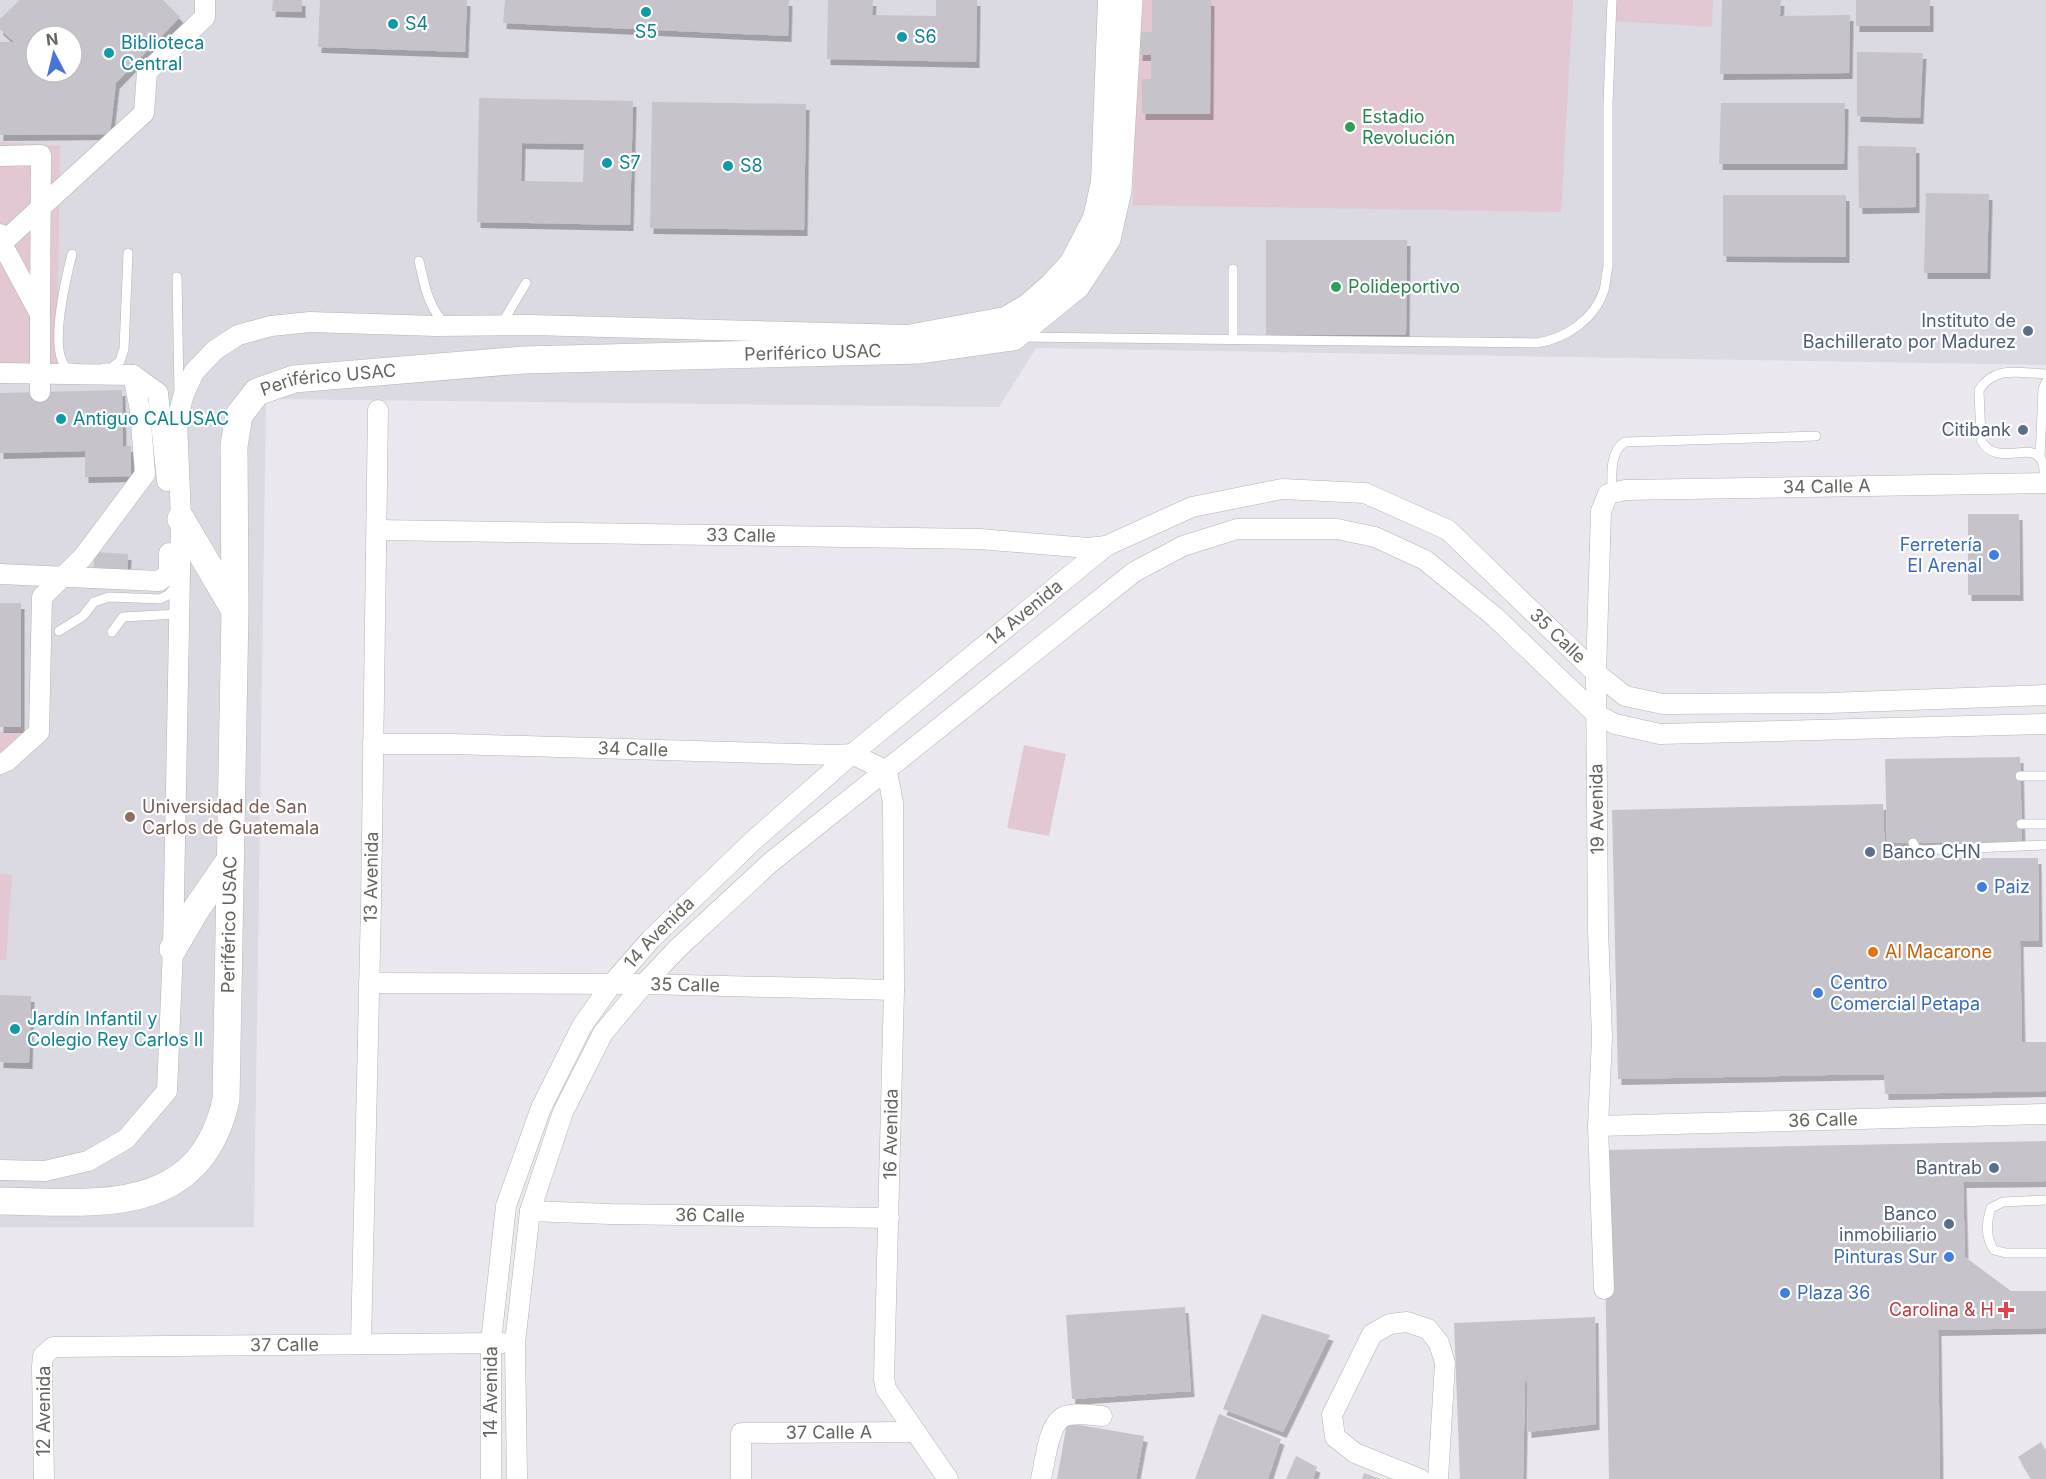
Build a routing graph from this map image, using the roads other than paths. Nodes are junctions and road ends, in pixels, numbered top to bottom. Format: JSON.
{"nodes":[{"id":1,"x":205,"y":0,"type":"edge"},
{"id":2,"x":1108,"y":0,"type":"edge"},
{"id":3,"x":1129,"y":0,"type":"edge"},
{"id":4,"x":1612,"y":0,"type":"edge"},
{"id":5,"x":0,"y":156,"type":"edge"},
{"id":6,"x":41,"y":207,"type":"junction"},
{"id":7,"x":1,"y":241,"type":"edge"},
{"id":8,"x":128,"y":253,"type":"dead end"},
{"id":9,"x":72,"y":254,"type":"dead end"},
{"id":10,"x":419,"y":261,"type":"dead end"},
{"id":11,"x":1233,"y":269,"type":"dead end"},
{"id":12,"x":177,"y":277,"type":"dead end"},
{"id":13,"x":525,"y":283,"type":"dead end"},
{"id":14,"x":40,"y":314,"type":"junction"},
{"id":15,"x":501,"y":325,"type":"junction"},
{"id":16,"x":448,"y":326,"type":"junction"},
{"id":17,"x":1013,"y":337,"type":"junction"},
{"id":18,"x":1233,"y":339,"type":"junction"},
{"id":19,"x":0,"y":373,"type":"edge"},
{"id":20,"x":2046,"y":374,"type":"edge"},
{"id":21,"x":133,"y":375,"type":"junction"},
{"id":22,"x":40,"y":382,"type":"junction"},
{"id":23,"x":2046,"y":382,"type":"edge"},
{"id":24,"x":378,"y":410,"type":"dead end"},
{"id":25,"x":180,"y":411,"type":"junction"},
{"id":26,"x":1816,"y":436,"type":"dead end"},
{"id":27,"x":2040,"y":458,"type":"junction"},
{"id":28,"x":2045,"y":483,"type":"edge"},
{"id":29,"x":1610,"y":494,"type":"junction"},
{"id":30,"x":181,"y":519,"type":"junction"},
{"id":31,"x":376,"y":530,"type":"junction"},
{"id":32,"x":1106,"y":546,"type":"junction"},
{"id":33,"x":1134,"y":572,"type":"joint"},
{"id":34,"x":0,"y":574,"type":"edge"},
{"id":35,"x":64,"y":576,"type":"junction"},
{"id":36,"x":180,"y":582,"type":"junction"},
{"id":37,"x":235,"y":610,"type":"junction"},
{"id":38,"x":179,"y":614,"type":"junction"},
{"id":39,"x":59,"y":631,"type":"dead end"},
{"id":40,"x":112,"y":632,"type":"dead end"},
{"id":41,"x":1596,"y":673,"type":"junction"},
{"id":42,"x":2046,"y":695,"type":"edge"},
{"id":43,"x":1596,"y":714,"type":"junction"},
{"id":44,"x":2046,"y":724,"type":"edge"},
{"id":45,"x":373,"y":744,"type":"junction"},
{"id":46,"x":852,"y":754,"type":"junction"},
{"id":47,"x":0,"y":764,"type":"edge"},
{"id":48,"x":887,"y":771,"type":"junction"},
{"id":49,"x":2020,"y":776,"type":"dead end"},
{"id":50,"x":2046,"y":776,"type":"edge"},
{"id":51,"x":2021,"y":824,"type":"dead end"},
{"id":52,"x":2046,"y":824,"type":"edge"},
{"id":53,"x":1913,"y":843,"type":"dead end"},
{"id":54,"x":2046,"y":846,"type":"edge"},
{"id":55,"x":230,"y":860,"type":"junction"},
{"id":56,"x":173,"y":949,"type":"junction"},
{"id":57,"x":369,"y":983,"type":"junction"},
{"id":58,"x":644,"y":984,"type":"junction"},
{"id":59,"x":611,"y":985,"type":"junction"},
{"id":60,"x":894,"y":990,"type":"junction"},
{"id":61,"x":2046,"y":1114,"type":"edge"},
{"id":62,"x":1598,"y":1126,"type":"junction"},
{"id":63,"x":0,"y":1170,"type":"edge"},
{"id":64,"x":2046,"y":1200,"type":"edge"},
{"id":65,"x":0,"y":1201,"type":"edge"},
{"id":66,"x":530,"y":1211,"type":"junction"},
{"id":67,"x":889,"y":1218,"type":"junction"},
{"id":68,"x":2046,"y":1253,"type":"edge"},
{"id":69,"x":1604,"y":1289,"type":"dead end"},
{"id":70,"x":491,"y":1342,"type":"junction"},
{"id":71,"x":361,"y":1343,"type":"junction"},
{"id":72,"x":515,"y":1343,"type":"junction"},
{"id":73,"x":53,"y":1347,"type":"joint"},
{"id":74,"x":1101,"y":1416,"type":"dead end"},
{"id":75,"x":916,"y":1432,"type":"junction"},
{"id":76,"x":44,"y":1479,"type":"edge"},
{"id":77,"x":490,"y":1479,"type":"edge"},
{"id":78,"x":517,"y":1479,"type":"edge"},
{"id":79,"x":741,"y":1479,"type":"edge"},
{"id":80,"x":948,"y":1479,"type":"edge"},
{"id":81,"x":1041,"y":1479,"type":"edge"},
{"id":82,"x":1420,"y":1479,"type":"edge"},
{"id":83,"x":1438,"y":1479,"type":"edge"}],
"edges":[{"from":1,"to":6,"type":"street"},
{"from":2,"to":15,"type":"street","name":"Periférico USAC"},
{"from":3,"to":17,"type":"street"},
{"from":4,"to":18,"type":"lane"},
{"from":5,"to":6,"type":"street"},
{"from":6,"to":7,"type":"street"},
{"from":6,"to":14,"type":"street"},
{"from":7,"to":14,"type":"street"},
{"from":8,"to":9,"type":"lane"},
{"from":10,"to":16,"type":"lane"},
{"from":11,"to":18,"type":"lane"},
{"from":12,"to":25,"type":"lane"},
{"from":13,"to":15,"type":"lane"},
{"from":14,"to":22,"type":"street"},
{"from":15,"to":16,"type":"street","name":"Periférico USAC"},
{"from":16,"to":25,"type":"street","name":"Periférico USAC"},
{"from":17,"to":18,"type":"lane"},
{"from":17,"to":37,"type":"street","name":"Periférico USAC"},
{"from":19,"to":22,"type":"street"},
{"from":20,"to":27,"type":"lane"},
{"from":21,"to":22,"type":"street"},
{"from":21,"to":35,"type":"street"},
{"from":21,"to":35,"type":"street"},
{"from":23,"to":27,"type":"lane"},
{"from":24,"to":31,"type":"street","name":"13 Avenida"},
{"from":25,"to":30,"type":"street","name":"Periférico USAC"},
{"from":26,"to":29,"type":"lane"},
{"from":27,"to":28,"type":"lane"},
{"from":28,"to":29,"type":"street","name":"34 Calle A"},
{"from":29,"to":41,"type":"street","name":"19 Avenida"},
{"from":30,"to":36,"type":"street","name":"Periférico USAC"},
{"from":30,"to":37,"type":"street"},
{"from":31,"to":32,"type":"street","name":"33 Calle"},
{"from":31,"to":45,"type":"street","name":"13 Avenida"},
{"from":32,"to":41,"type":"street","name":"35 Calle"},
{"from":32,"to":46,"type":"street","name":"14 Avenida"},
{"from":33,"to":43,"type":"street","name":"35 Calle"},
{"from":33,"to":48,"type":"street","name":"14 Avenida"},
{"from":34,"to":35,"type":"street"},
{"from":35,"to":47,"type":"street"},
{"from":36,"to":38,"type":"street","name":"Periférico USAC"},
{"from":36,"to":39,"type":"lane"},
{"from":37,"to":55,"type":"street","name":"Periférico USAC"},
{"from":38,"to":40,"type":"lane"},
{"from":38,"to":56,"type":"street","name":"Periférico USAC"},
{"from":41,"to":42,"type":"street","name":"35 Calle"},
{"from":41,"to":43,"type":"street","name":"19 Avenida"},
{"from":43,"to":44,"type":"street","name":"35 Calle"},
{"from":43,"to":62,"type":"street","name":"19 Avenida"},
{"from":45,"to":46,"type":"street","name":"34 Calle"},
{"from":45,"to":57,"type":"street","name":"13 Avenida"},
{"from":46,"to":48,"type":"street","name":"34 Calle"},
{"from":46,"to":59,"type":"street","name":"14 Avenida"},
{"from":48,"to":58,"type":"street","name":"14 Avenida"},
{"from":48,"to":60,"type":"street","name":"16 Avenida"},
{"from":49,"to":50,"type":"lane"},
{"from":51,"to":52,"type":"lane"},
{"from":53,"to":54,"type":"lane"},
{"from":55,"to":56,"type":"street"},
{"from":55,"to":65,"type":"street","name":"Periférico USAC"},
{"from":56,"to":63,"type":"street","name":"Periférico USAC"},
{"from":57,"to":59,"type":"street","name":"35 Calle"},
{"from":57,"to":71,"type":"street","name":"13 Avenida"},
{"from":58,"to":59,"type":"street","name":"35 Calle"},
{"from":58,"to":60,"type":"street","name":"35 Calle"},
{"from":58,"to":66,"type":"street","name":"14 Avenida"},
{"from":59,"to":70,"type":"street","name":"14 Avenida"},
{"from":60,"to":67,"type":"street","name":"16 Avenida"},
{"from":61,"to":62,"type":"street","name":"36 Calle"},
{"from":62,"to":69,"type":"street","name":"19 Avenida"},
{"from":64,"to":68,"type":"lane"},
{"from":66,"to":67,"type":"street","name":"36 Calle"},
{"from":66,"to":72,"type":"street","name":"14 Avenida"},
{"from":67,"to":75,"type":"street","name":"16 Avenida"},
{"from":70,"to":71,"type":"street","name":"37 Calle"},
{"from":70,"to":72,"type":"street","name":"37 Calle"},
{"from":70,"to":77,"type":"street","name":"14 Avenida"},
{"from":71,"to":73,"type":"street","name":"37 Calle"},
{"from":72,"to":78,"type":"street","name":"14 Avenida"},
{"from":73,"to":76,"type":"street","name":"12 Avenida"},
{"from":74,"to":81,"type":"street"},
{"from":75,"to":79,"type":"street","name":"37 Calle A"},
{"from":75,"to":80,"type":"street","name":"16 Avenida"},
{"from":82,"to":83,"type":"street"}]}
